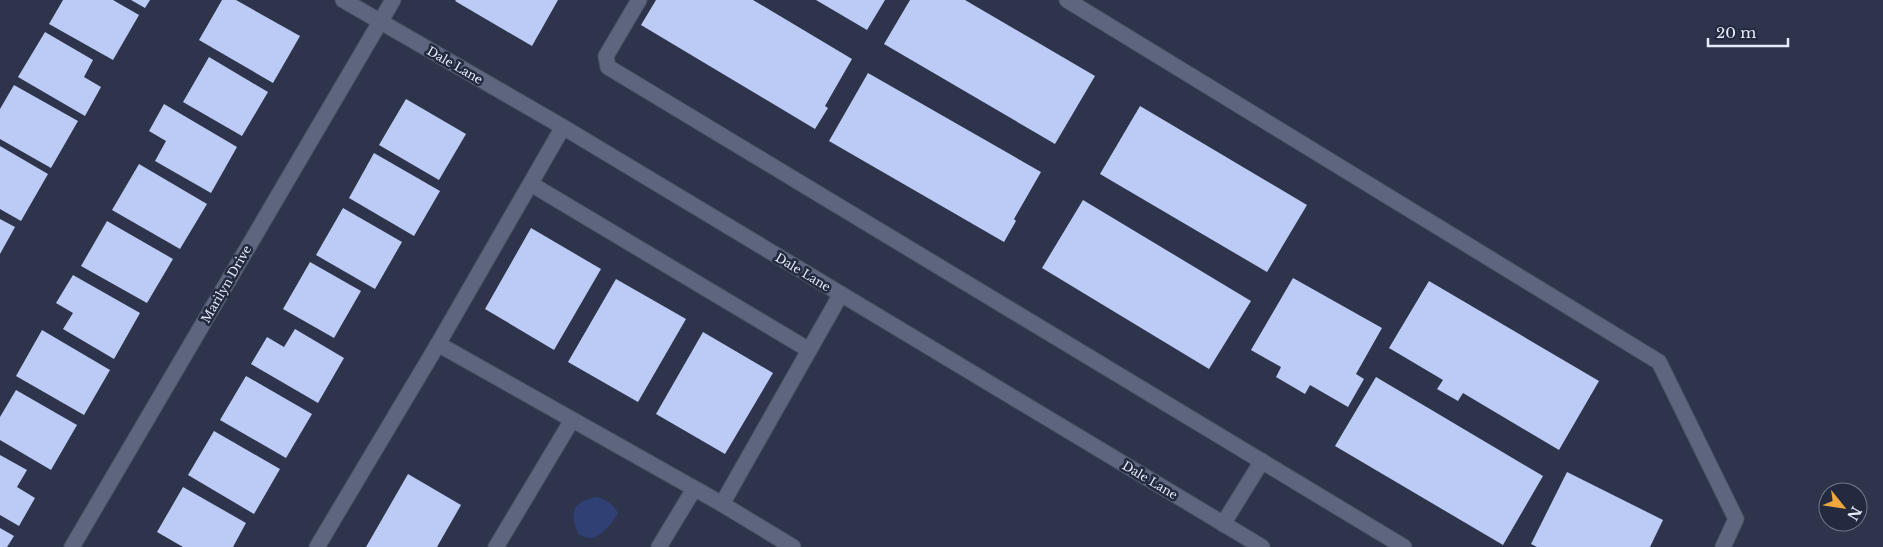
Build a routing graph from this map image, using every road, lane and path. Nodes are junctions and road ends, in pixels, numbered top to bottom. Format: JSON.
{"nodes":[{"id":1,"x":343,"y":0,"type":"edge"},
{"id":2,"x":393,"y":0,"type":"edge"},
{"id":3,"x":639,"y":0,"type":"edge"},
{"id":4,"x":1066,"y":0,"type":"edge"},
{"id":5,"x":380,"y":22,"type":"junction"},
{"id":6,"x":563,"y":127,"type":"junction"},
{"id":7,"x":531,"y":184,"type":"junction"},
{"id":8,"x":841,"y":294,"type":"junction"},
{"id":9,"x":438,"y":344,"type":"junction"},
{"id":10,"x":809,"y":350,"type":"junction"},
{"id":11,"x":572,"y":420,"type":"junction"},
{"id":12,"x":1262,"y":461,"type":"junction"},
{"id":13,"x":694,"y":489,"type":"junction"},
{"id":14,"x":722,"y":504,"type":"junction"},
{"id":15,"x":1223,"y":524,"type":"junction"},
{"id":16,"x":72,"y":547,"type":"edge"},
{"id":17,"x":317,"y":547,"type":"edge"},
{"id":18,"x":496,"y":547,"type":"edge"},
{"id":19,"x":659,"y":547,"type":"edge"},
{"id":20,"x":793,"y":547,"type":"edge"},
{"id":21,"x":1262,"y":547,"type":"edge"},
{"id":22,"x":1404,"y":547,"type":"edge"},
{"id":23,"x":1723,"y":547,"type":"edge"}],
"edges":[{"from":1,"to":5,"type":"street","name":"Dale Lane"},
{"from":2,"to":5,"type":"street","name":"Marilyn Drive"},
{"from":3,"to":12,"type":"street"},
{"from":4,"to":23,"type":"street"},
{"from":5,"to":6,"type":"street","name":"Dale Lane"},
{"from":5,"to":16,"type":"street","name":"Marilyn Drive"},
{"from":6,"to":7,"type":"street"},
{"from":6,"to":8,"type":"street","name":"Dale Lane"},
{"from":7,"to":9,"type":"street"},
{"from":7,"to":10,"type":"street"},
{"from":8,"to":10,"type":"street"},
{"from":8,"to":15,"type":"street","name":"Dale Lane"},
{"from":9,"to":11,"type":"street"},
{"from":9,"to":17,"type":"street"},
{"from":10,"to":14,"type":"street"},
{"from":11,"to":13,"type":"street"},
{"from":11,"to":18,"type":"street"},
{"from":12,"to":15,"type":"street"},
{"from":12,"to":22,"type":"street"},
{"from":13,"to":14,"type":"street"},
{"from":13,"to":19,"type":"street"},
{"from":14,"to":20,"type":"street"},
{"from":15,"to":21,"type":"street","name":"Dale Lane"}]}
